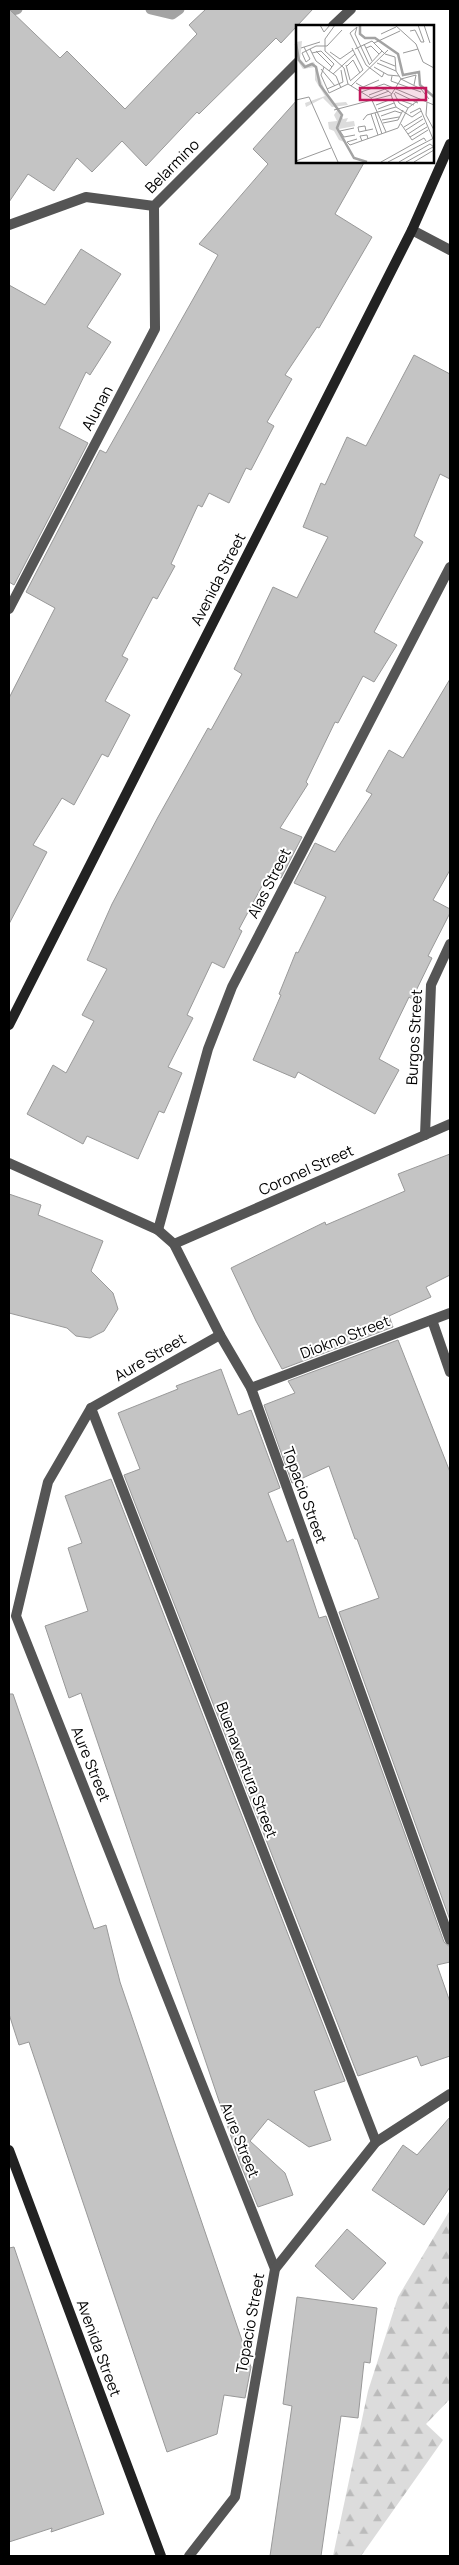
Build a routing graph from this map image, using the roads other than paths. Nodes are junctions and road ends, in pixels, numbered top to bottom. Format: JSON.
{"nodes":[{"id":1,"x":351,"y":9,"type":"edge"},
{"id":2,"x":334,"y":25,"type":"edge"},
{"id":3,"x":296,"y":64,"type":"edge"},
{"id":4,"x":450,"y":144,"type":"edge"},
{"id":5,"x":154,"y":206,"type":"junction"},
{"id":6,"x":9,"y":225,"type":"edge"},
{"id":7,"x":412,"y":230,"type":"junction"},
{"id":8,"x":450,"y":250,"type":"edge"},
{"id":9,"x":450,"y":568,"type":"edge"},
{"id":10,"x":9,"y":609,"type":"edge"},
{"id":11,"x":450,"y":944,"type":"edge"},
{"id":12,"x":9,"y":1025,"type":"edge"},
{"id":13,"x":450,"y":1124,"type":"edge"},
{"id":14,"x":425,"y":1134,"type":"junction"},
{"id":15,"x":9,"y":1163,"type":"edge"},
{"id":16,"x":158,"y":1230,"type":"junction"},
{"id":17,"x":174,"y":1244,"type":"junction"},
{"id":18,"x":450,"y":1313,"type":"edge"},
{"id":19,"x":432,"y":1320,"type":"junction"},
{"id":20,"x":220,"y":1335,"type":"junction"},
{"id":21,"x":450,"y":1372,"type":"edge"},
{"id":22,"x":251,"y":1388,"type":"junction"},
{"id":23,"x":91,"y":1408,"type":"junction"},
{"id":24,"x":450,"y":1940,"type":"edge"},
{"id":25,"x":450,"y":2094,"type":"edge"},
{"id":26,"x":376,"y":2142,"type":"junction"},
{"id":27,"x":9,"y":2150,"type":"edge"},
{"id":28,"x":275,"y":2268,"type":"junction"},
{"id":29,"x":160,"y":2556,"type":"edge"},
{"id":30,"x":190,"y":2556,"type":"edge"}],
"edges":[{"from":1,"to":2,"type":"street"},
{"from":3,"to":5,"type":"street","name":"Belarmino"},
{"from":4,"to":7,"type":"street","name":"Avenida Street"},
{"from":5,"to":6,"type":"street","name":"Belarmino"},
{"from":5,"to":10,"type":"street","name":"Alunan"},
{"from":7,"to":8,"type":"street"},
{"from":7,"to":12,"type":"street","name":"Avenida Street"},
{"from":9,"to":16,"type":"street","name":"Alas Street"},
{"from":11,"to":14,"type":"street","name":"Burgos Street"},
{"from":13,"to":14,"type":"street","name":"Coronel Street"},
{"from":14,"to":17,"type":"street","name":"Coronel Street"},
{"from":15,"to":16,"type":"street","name":"Topacio Street"},
{"from":16,"to":17,"type":"street","name":"Topacio Street"},
{"from":17,"to":20,"type":"street","name":"Topacio Street"},
{"from":18,"to":19,"type":"street","name":"Diokno Street"},
{"from":19,"to":21,"type":"street"},
{"from":19,"to":22,"type":"street","name":"Diokno Street"},
{"from":20,"to":22,"type":"street","name":"Topacio Street"},
{"from":20,"to":23,"type":"street","name":"Aure Street"},
{"from":22,"to":24,"type":"street","name":"Topacio Street"},
{"from":23,"to":26,"type":"street","name":"Buenaventura Street"},
{"from":23,"to":28,"type":"street","name":"Aure Street"},
{"from":25,"to":26,"type":"street","name":"Topacio Street"},
{"from":26,"to":28,"type":"street","name":"Topacio Street"},
{"from":27,"to":29,"type":"street","name":"Avenida Street"},
{"from":28,"to":30,"type":"street","name":"Topacio Street"}]}
